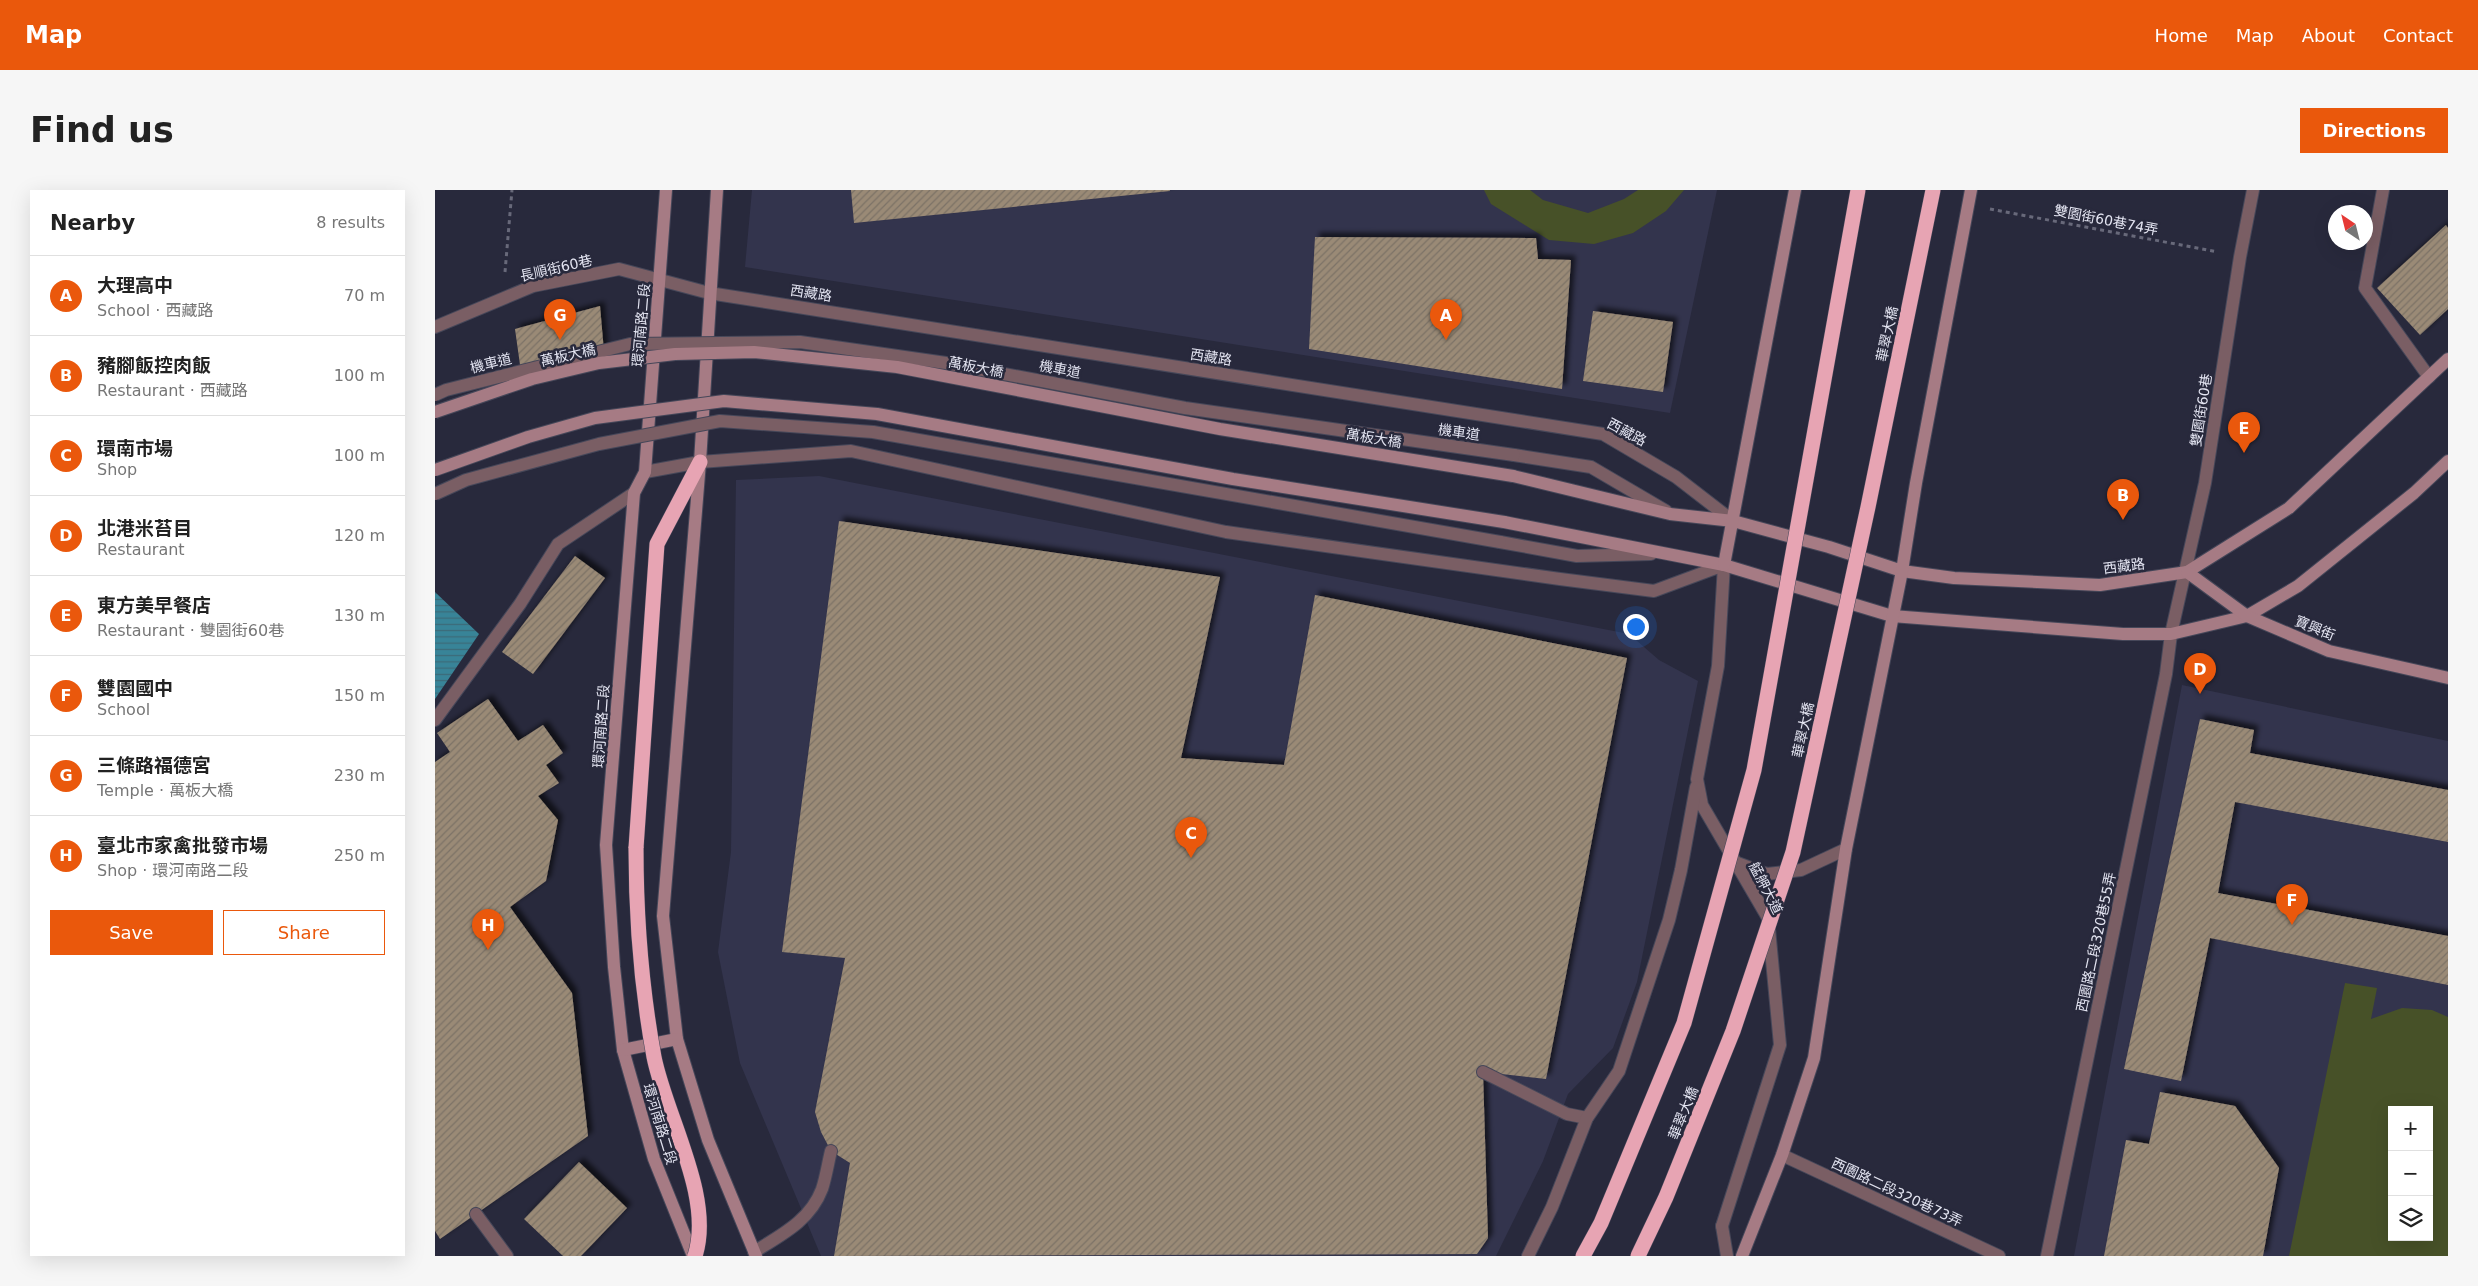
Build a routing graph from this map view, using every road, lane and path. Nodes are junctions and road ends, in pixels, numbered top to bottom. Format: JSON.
{"nodes":[{"id":1,"x":512,"y":190,"type":"edge"},
{"id":2,"x":666,"y":190,"type":"edge"},
{"id":3,"x":717,"y":190,"type":"edge"},
{"id":4,"x":1795,"y":190,"type":"edge"},
{"id":5,"x":1858,"y":190,"type":"edge"},
{"id":6,"x":1933,"y":190,"type":"edge"},
{"id":7,"x":1971,"y":190,"type":"edge"},
{"id":8,"x":2253,"y":190,"type":"edge"},
{"id":9,"x":2383,"y":190,"type":"edge"},
{"id":10,"x":1968,"y":205,"type":"junction"},
{"id":11,"x":2240,"y":256,"type":"junction"},
{"id":12,"x":660,"y":278,"type":"junction"},
{"id":13,"x":709,"y":293,"type":"junction"},
{"id":14,"x":502,"y":298,"type":"junction"},
{"id":15,"x":435,"y":327,"type":"edge"},
{"id":16,"x":2448,"y":359,"type":"edge"},
{"id":17,"x":2429,"y":377,"type":"junction"},
{"id":18,"x":435,"y":395,"type":"edge"},
{"id":19,"x":435,"y":412,"type":"edge"},
{"id":20,"x":2448,"y":461,"type":"edge"},
{"id":21,"x":700,"y":462,"type":"junction"},
{"id":22,"x":435,"y":470,"type":"edge"},
{"id":23,"x":645,"y":472,"type":"junction"},
{"id":24,"x":1513,"y":476,"type":"joint"},
{"id":25,"x":634,"y":493,"type":"junction"},
{"id":26,"x":435,"y":494,"type":"edge"},
{"id":27,"x":1670,"y":514,"type":"junction"},
{"id":28,"x":1733,"y":521,"type":"junction"},
{"id":29,"x":1664,"y":553,"type":"junction"},
{"id":30,"x":1724,"y":565,"type":"junction"},
{"id":31,"x":1902,"y":571,"type":"junction"},
{"id":32,"x":2187,"y":572,"type":"junction"},
{"id":33,"x":1892,"y":616,"type":"junction"},
{"id":34,"x":2247,"y":616,"type":"junction"},
{"id":35,"x":2171,"y":634,"type":"junction"},
{"id":36,"x":2448,"y":678,"type":"edge"},
{"id":37,"x":435,"y":720,"type":"edge"},
{"id":38,"x":1697,"y":780,"type":"junction"},
{"id":39,"x":1847,"y":849,"type":"junction"},
{"id":40,"x":1735,"y":862,"type":"junction"},
{"id":41,"x":677,"y":1039,"type":"junction"},
{"id":42,"x":623,"y":1050,"type":"junction"},
{"id":43,"x":1483,"y":1072,"type":"dead end"},
{"id":44,"x":1587,"y":1118,"type":"junction"},
{"id":45,"x":831,"y":1151,"type":"dead end"},
{"id":46,"x":1781,"y":1155,"type":"junction"},
{"id":47,"x":476,"y":1214,"type":"dead end"},
{"id":48,"x":755,"y":1254,"type":"edge"},
{"id":49,"x":507,"y":1256,"type":"edge"},
{"id":50,"x":694,"y":1256,"type":"edge"},
{"id":51,"x":1527,"y":1256,"type":"edge"},
{"id":52,"x":1583,"y":1256,"type":"edge"},
{"id":53,"x":1637,"y":1256,"type":"edge"},
{"id":54,"x":1727,"y":1256,"type":"edge"},
{"id":55,"x":1741,"y":1256,"type":"edge"},
{"id":56,"x":1999,"y":1256,"type":"edge"},
{"id":57,"x":2047,"y":1256,"type":"edge"}],
"edges":[{"from":1,"to":14,"type":"path"},
{"from":2,"to":12,"type":"street","name":"環河南路二段"},
{"from":3,"to":13,"type":"street"},
{"from":4,"to":28,"type":"street"},
{"from":5,"to":52,"type":"highway","bridge":true},
{"from":6,"to":53,"type":"highway","name":"華翠大橋","bridge":true},
{"from":7,"to":10,"type":"street"},
{"from":8,"to":11,"type":"street","name":"雙園街60巷"},
{"from":9,"to":17,"type":"street"},
{"from":10,"to":11,"type":"path","name":"雙園街60巷74弄"},
{"from":10,"to":31,"type":"street"},
{"from":11,"to":32,"type":"street","name":"雙園街60巷"},
{"from":12,"to":13,"type":"street","name":"西藏路"},
{"from":12,"to":14,"type":"street","name":"長順街60巷"},
{"from":12,"to":23,"type":"street","name":"環河南路二段"},
{"from":13,"to":21,"type":"street"},
{"from":13,"to":28,"type":"street","name":"西藏路"},
{"from":14,"to":15,"type":"street","name":"長順街60巷"},
{"from":16,"to":17,"type":"street","name":"西藏路"},
{"from":17,"to":32,"type":"street","name":"西藏路"},
{"from":18,"to":27,"type":"street","name":"機車道","bridge":true},
{"from":19,"to":24,"type":"street","name":"萬板大橋","bridge":true},
{"from":20,"to":34,"type":"street"},
{"from":21,"to":23,"type":"street"},
{"from":21,"to":30,"type":"street"},
{"from":21,"to":41,"type":"street"},
{"from":21,"to":50,"type":"highway","bridge":true},
{"from":22,"to":29,"type":"street","bridge":true},
{"from":23,"to":25,"type":"street","name":"環河南路二段"},
{"from":24,"to":27,"type":"street","name":"西藏路"},
{"from":25,"to":37,"type":"street"},
{"from":25,"to":42,"type":"street","name":"環河南路二段"},
{"from":26,"to":29,"type":"street","bridge":true},
{"from":27,"to":28,"type":"street","name":"西藏路"},
{"from":28,"to":30,"type":"street"},
{"from":28,"to":31,"type":"street","name":"西藏路"},
{"from":29,"to":30,"type":"street"},
{"from":30,"to":33,"type":"street"},
{"from":30,"to":38,"type":"street","name":"艋舺大道"},
{"from":31,"to":32,"type":"street","name":"西藏路"},
{"from":31,"to":33,"type":"street"},
{"from":32,"to":34,"type":"street","name":"寶興街"},
{"from":32,"to":35,"type":"street","name":"雙園街60巷"},
{"from":33,"to":35,"type":"street"},
{"from":33,"to":39,"type":"street"},
{"from":34,"to":35,"type":"street"},
{"from":34,"to":36,"type":"street","name":"寶興街"},
{"from":35,"to":57,"type":"street","name":"西園路二段320巷55弄"},
{"from":38,"to":40,"type":"street","name":"艋舺大道"},
{"from":38,"to":44,"type":"street"},
{"from":39,"to":40,"type":"street"},
{"from":39,"to":46,"type":"street"},
{"from":40,"to":54,"type":"street","name":"艋舺大道"},
{"from":41,"to":42,"type":"street"},
{"from":41,"to":48,"type":"street"},
{"from":42,"to":50,"type":"street","name":"環河南路二段"},
{"from":43,"to":44,"type":"street"},
{"from":44,"to":51,"type":"street"},
{"from":45,"to":48,"type":"street"},
{"from":46,"to":55,"type":"street"},
{"from":46,"to":56,"type":"street","name":"西園路二段320巷73弄"},
{"from":47,"to":49,"type":"street"}]}
